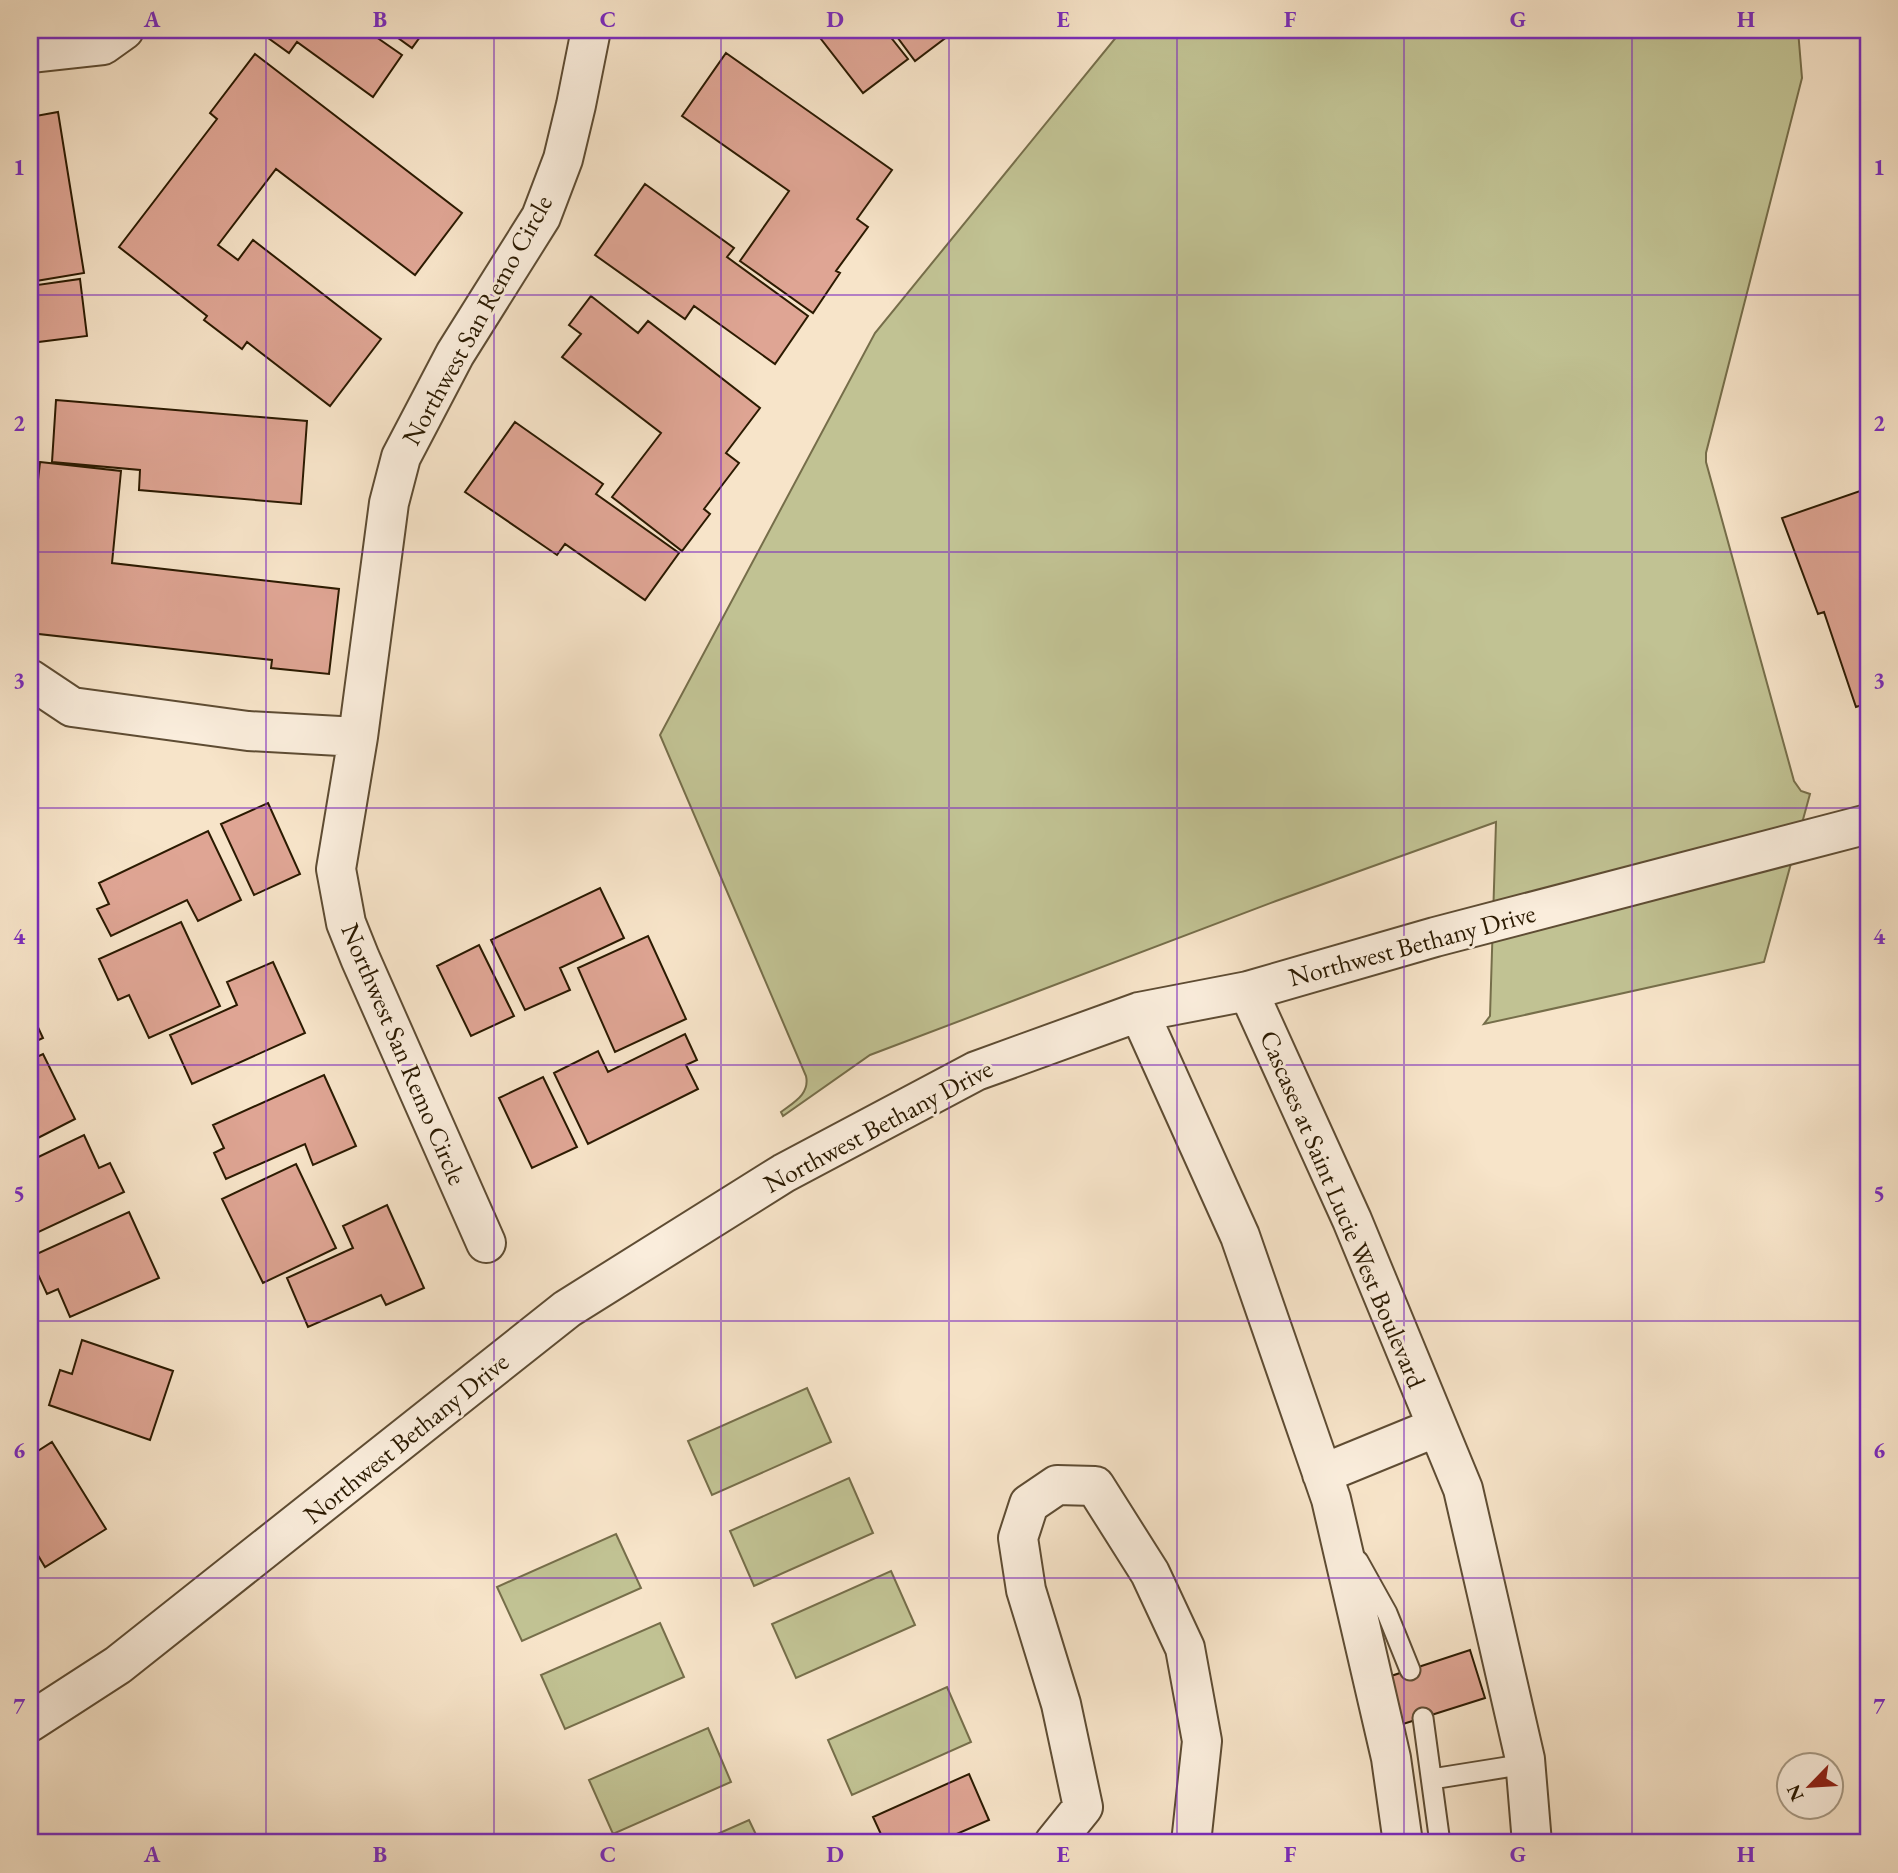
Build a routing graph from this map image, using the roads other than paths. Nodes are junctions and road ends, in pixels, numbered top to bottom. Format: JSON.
{"nodes":[{"id":1,"x":124,"y":30,"type":"edge"},
{"id":2,"x":591,"y":30,"type":"edge"},
{"id":3,"x":30,"y":53,"type":"edge"},
{"id":4,"x":30,"y":679,"type":"edge"},
{"id":5,"x":358,"y":737,"type":"junction"},
{"id":6,"x":1868,"y":824,"type":"edge"},
{"id":7,"x":1248,"y":991,"type":"junction"},
{"id":8,"x":1139,"y":1012,"type":"junction"},
{"id":9,"x":486,"y":1244,"type":"dead end"},
{"id":10,"x":1437,"y":1427,"type":"junction"},
{"id":11,"x":1322,"y":1474,"type":"junction"},
{"id":12,"x":1336,"y":1523,"type":"junction"},
{"id":13,"x":1409,"y":1670,"type":"dead end"},
{"id":14,"x":1423,"y":1718,"type":"dead end"},
{"id":15,"x":30,"y":1722,"type":"edge"},
{"id":16,"x":1526,"y":1764,"type":"junction"},
{"id":17,"x":1432,"y":1779,"type":"junction"},
{"id":18,"x":1054,"y":1843,"type":"edge"},
{"id":19,"x":1191,"y":1843,"type":"edge"},
{"id":20,"x":1403,"y":1843,"type":"edge"},
{"id":21,"x":1440,"y":1843,"type":"edge"},
{"id":22,"x":1532,"y":1843,"type":"edge"}],
"edges":[{"from":1,"to":3,"type":"street"},
{"from":2,"to":5,"type":"street","name":"Northwest San Remo Circle"},
{"from":4,"to":5,"type":"street"},
{"from":5,"to":9,"type":"street","name":"Northwest San Remo Circle"},
{"from":6,"to":7,"type":"street","name":"Northwest Bethany Drive"},
{"from":7,"to":8,"type":"street","name":"Northwest Bethany Drive"},
{"from":7,"to":10,"type":"street","name":"Cascases at Saint Lucie West Boulevard"},
{"from":8,"to":11,"type":"street"},
{"from":8,"to":15,"type":"street","name":"Northwest Bethany Drive"},
{"from":10,"to":11,"type":"street"},
{"from":10,"to":16,"type":"street","name":"Cascases at Saint Lucie West Boulevard"},
{"from":11,"to":12,"type":"street"},
{"from":12,"to":13,"type":"lane"},
{"from":12,"to":20,"type":"street"},
{"from":14,"to":17,"type":"lane"},
{"from":16,"to":17,"type":"lane"},
{"from":16,"to":22,"type":"street","name":"Cascases at Saint Lucie West Boulevard"},
{"from":17,"to":21,"type":"lane"},
{"from":18,"to":19,"type":"street"}]}
